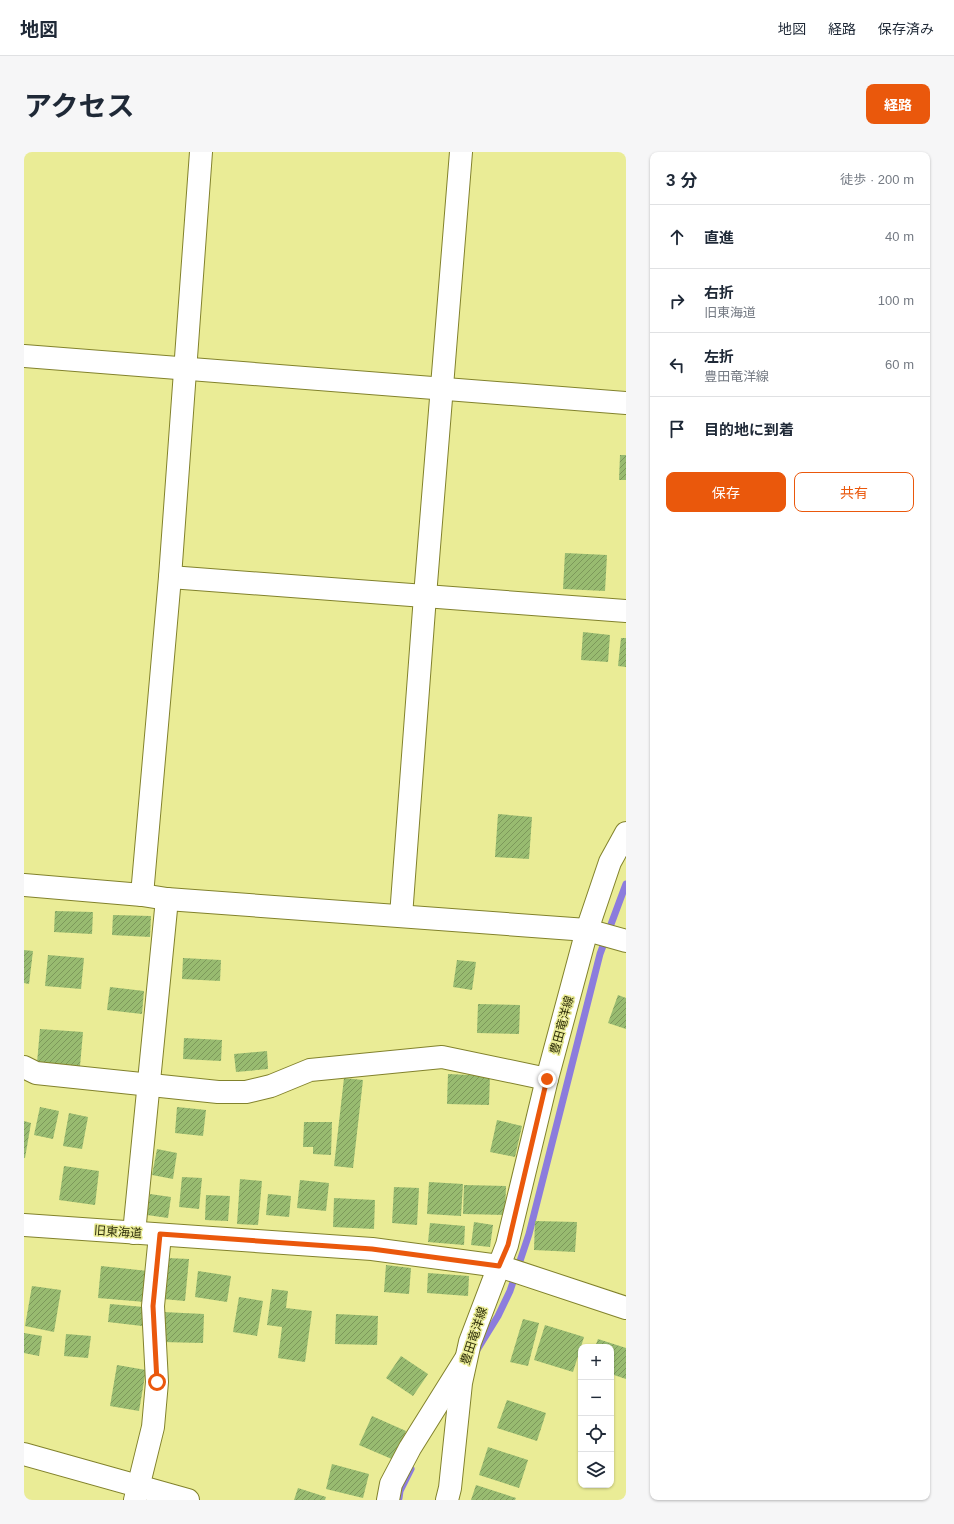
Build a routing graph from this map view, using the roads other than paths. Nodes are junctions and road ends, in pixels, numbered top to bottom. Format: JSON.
{"nodes":[{"id":1,"x":201,"y":152,"type":"edge"},
{"id":2,"x":461,"y":152,"type":"edge"},
{"id":3,"x":24,"y":356,"type":"edge"},
{"id":4,"x":186,"y":369,"type":"junction"},
{"id":5,"x":441,"y":388,"type":"junction"},
{"id":6,"x":626,"y":403,"type":"edge"},
{"id":7,"x":170,"y":577,"type":"junction"},
{"id":8,"x":425,"y":596,"type":"junction"},
{"id":9,"x":626,"y":611,"type":"edge"},
{"id":10,"x":626,"y":833,"type":"edge"},
{"id":11,"x":24,"y":885,"type":"edge"},
{"id":12,"x":142,"y":895,"type":"junction"},
{"id":13,"x":167,"y":899,"type":"junction"},
{"id":14,"x":401,"y":916,"type":"junction"},
{"id":15,"x":587,"y":930,"type":"junction"},
{"id":16,"x":626,"y":941,"type":"edge"},
{"id":17,"x":24,"y":1067,"type":"edge"},
{"id":18,"x":547,"y":1079,"type":"junction"},
{"id":19,"x":149,"y":1085,"type":"junction"},
{"id":20,"x":24,"y":1225,"type":"edge"},
{"id":21,"x":134,"y":1233,"type":"junction"},
{"id":22,"x":160,"y":1234,"type":"junction"},
{"id":23,"x":499,"y":1266,"type":"junction"},
{"id":24,"x":626,"y":1308,"type":"edge"},
{"id":25,"x":466,"y":1359,"type":"junction"},
{"id":26,"x":24,"y":1454,"type":"edge"},
{"id":27,"x":137,"y":1493,"type":"edge"},
{"id":28,"x":188,"y":1500,"type":"edge"},
{"id":29,"x":388,"y":1500,"type":"edge"},
{"id":30,"x":447,"y":1500,"type":"edge"}],
"edges":[{"from":1,"to":4,"type":"street"},
{"from":2,"to":5,"type":"street"},
{"from":3,"to":4,"type":"street"},
{"from":4,"to":5,"type":"street"},
{"from":4,"to":7,"type":"street"},
{"from":5,"to":6,"type":"street"},
{"from":5,"to":8,"type":"street"},
{"from":7,"to":8,"type":"street"},
{"from":7,"to":12,"type":"street"},
{"from":8,"to":9,"type":"street"},
{"from":8,"to":14,"type":"street"},
{"from":10,"to":15,"type":"street","name":"豊田竜洋線"},
{"from":11,"to":12,"type":"street"},
{"from":12,"to":13,"type":"street"},
{"from":13,"to":14,"type":"street"},
{"from":13,"to":19,"type":"street"},
{"from":14,"to":15,"type":"street"},
{"from":15,"to":16,"type":"street"},
{"from":15,"to":18,"type":"street","name":"豊田竜洋線"},
{"from":17,"to":19,"type":"street"},
{"from":18,"to":19,"type":"street"},
{"from":18,"to":23,"type":"street","name":"豊田竜洋線"},
{"from":19,"to":21,"type":"street"},
{"from":20,"to":21,"type":"street","name":"旧東海道"},
{"from":21,"to":22,"type":"street","name":"旧東海道"},
{"from":22,"to":23,"type":"street","name":"旧東海道"},
{"from":22,"to":27,"type":"street"},
{"from":23,"to":24,"type":"street","name":"旧東海道"},
{"from":23,"to":25,"type":"street","name":"豊田竜洋線"},
{"from":25,"to":29,"type":"street"},
{"from":25,"to":30,"type":"street","name":"豊田竜洋線"},
{"from":26,"to":27,"type":"street"},
{"from":27,"to":28,"type":"street"}]}
